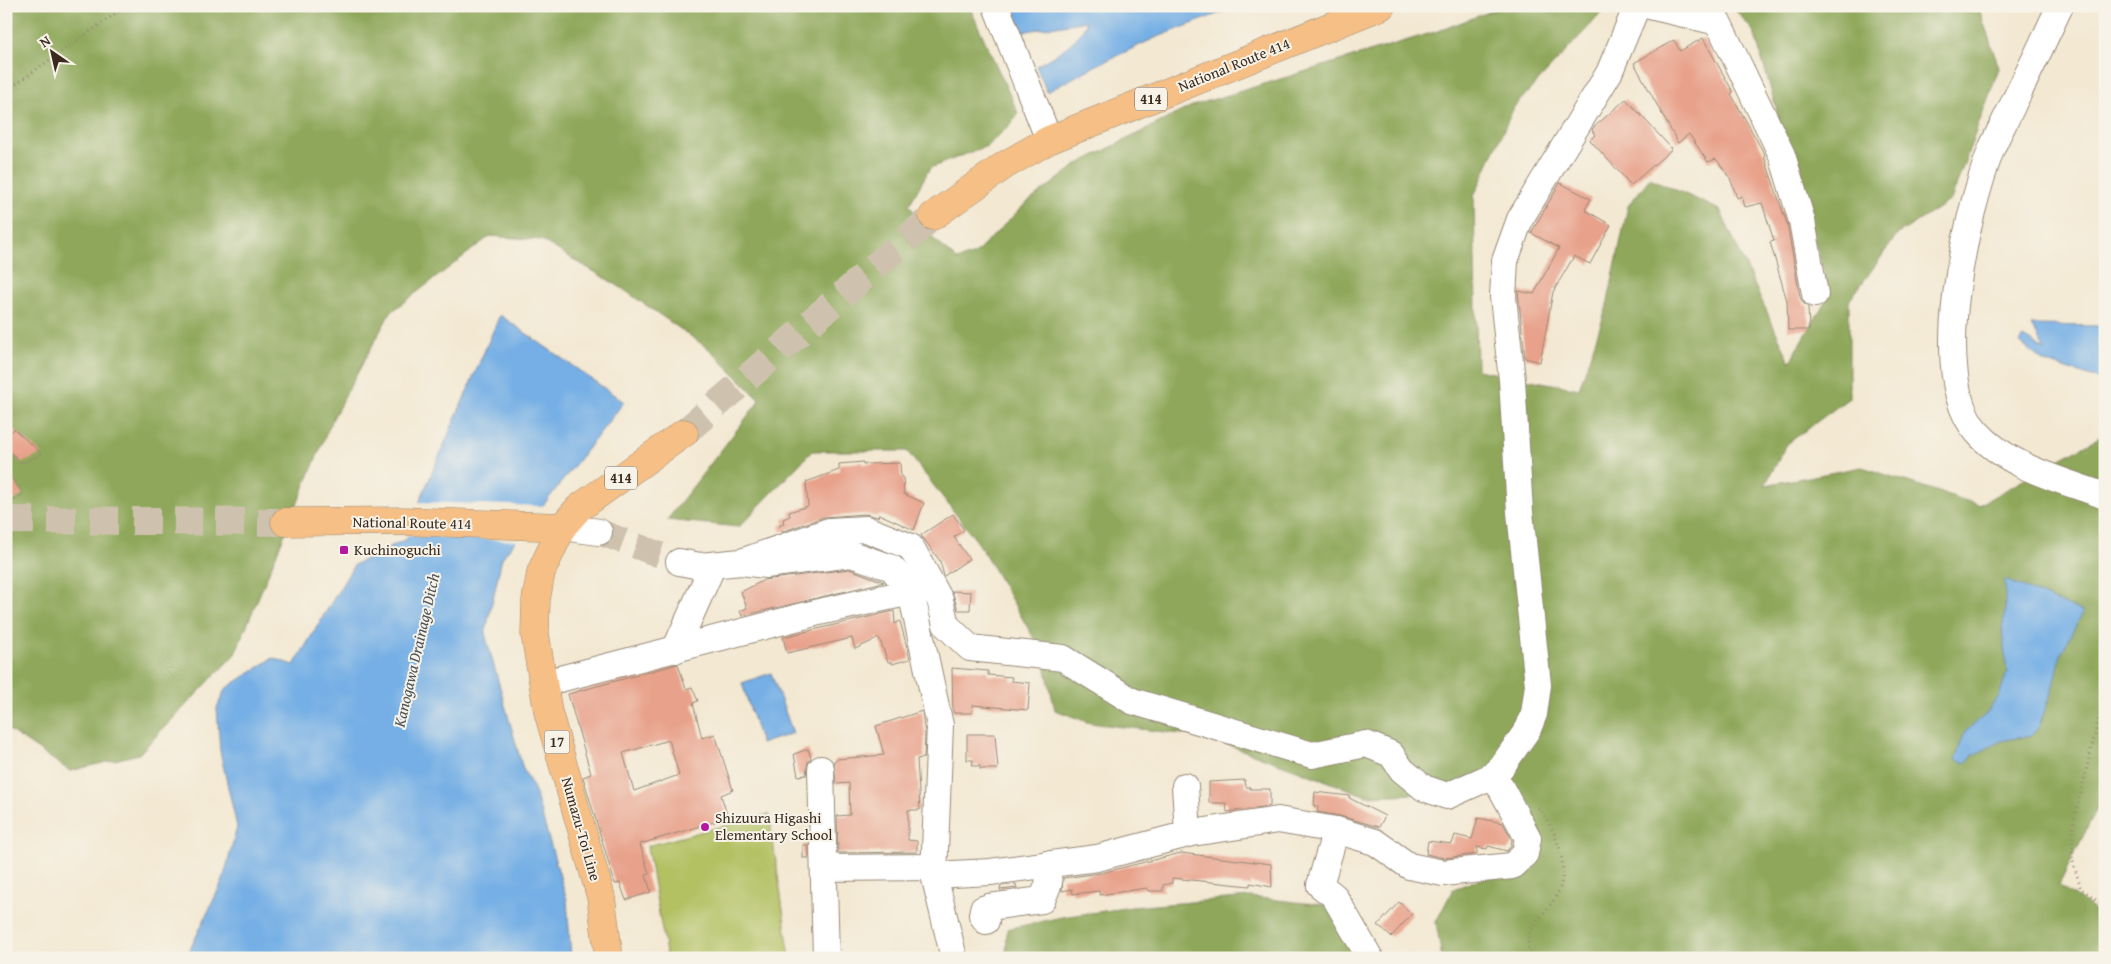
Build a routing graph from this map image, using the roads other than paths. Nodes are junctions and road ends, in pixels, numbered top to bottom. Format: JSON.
{"nodes":[{"id":1,"x":996,"y":6,"type":"edge"},
{"id":2,"x":1381,"y":6,"type":"edge"},
{"id":3,"x":1637,"y":6,"type":"edge"},
{"id":4,"x":1650,"y":6,"type":"edge"},
{"id":5,"x":2060,"y":6,"type":"edge"},
{"id":6,"x":1049,"y":140,"type":"junction"},
{"id":7,"x":933,"y":216,"type":"tunnel mouth"},
{"id":8,"x":1815,"y":294,"type":"dead end"},
{"id":9,"x":684,"y":433,"type":"tunnel mouth"},
{"id":10,"x":2105,"y":496,"type":"edge"},
{"id":11,"x":285,"y":522,"type":"tunnel mouth"},
{"id":12,"x":550,"y":526,"type":"junction"},
{"id":13,"x":599,"y":532,"type":"tunnel mouth"},
{"id":14,"x":679,"y":562,"type":"tunnel mouth"},
{"id":15,"x":741,"y":562,"type":"junction"},
{"id":16,"x":713,"y":565,"type":"junction"},
{"id":17,"x":911,"y":592,"type":"junction"},
{"id":18,"x":675,"y":650,"type":"junction"},
{"id":19,"x":544,"y":683,"type":"junction"},
{"id":20,"x":821,"y":769,"type":"dead end"},
{"id":21,"x":1494,"y":776,"type":"junction"},
{"id":22,"x":1185,"y":786,"type":"dead end"},
{"id":23,"x":1336,"y":830,"type":"junction"},
{"id":24,"x":1188,"y":834,"type":"junction"},
{"id":25,"x":1046,"y":864,"type":"junction"},
{"id":26,"x":824,"y":868,"type":"junction"},
{"id":27,"x":934,"y":871,"type":"junction"},
{"id":28,"x":986,"y":922,"type":"dead end"},
{"id":29,"x":609,"y":958,"type":"edge"},
{"id":30,"x":826,"y":958,"type":"edge"},
{"id":31,"x":954,"y":958,"type":"edge"},
{"id":32,"x":1370,"y":958,"type":"edge"}],
"edges":[{"from":1,"to":6,"type":"street"},
{"from":2,"to":6,"type":"main road","name":"National Route 414","number":"414"},
{"from":3,"to":21,"type":"street"},
{"from":4,"to":8,"type":"street"},
{"from":5,"to":10,"type":"street"},
{"from":6,"to":7,"type":"main road","name":"National Route 414","number":"414"},
{"from":9,"to":12,"type":"main road","number":"414"},
{"from":11,"to":12,"type":"main road","name":"National Route 414"},
{"from":12,"to":13,"type":"street"},
{"from":12,"to":19,"type":"main road","name":"Numazu-Toi Line","number":"17"},
{"from":14,"to":16,"type":"street"},
{"from":15,"to":16,"type":"street"},
{"from":15,"to":17,"type":"street"},
{"from":15,"to":21,"type":"street"},
{"from":16,"to":18,"type":"street"},
{"from":17,"to":18,"type":"street"},
{"from":17,"to":27,"type":"street"},
{"from":18,"to":19,"type":"street"},
{"from":19,"to":29,"type":"main road","name":"Numazu-Toi Line","number":"17"},
{"from":20,"to":26,"type":"street"},
{"from":21,"to":23,"type":"street"},
{"from":22,"to":24,"type":"street"},
{"from":23,"to":24,"type":"street"},
{"from":23,"to":32,"type":"street"},
{"from":24,"to":25,"type":"street"},
{"from":25,"to":27,"type":"street"},
{"from":25,"to":28,"type":"street"},
{"from":26,"to":27,"type":"street"},
{"from":26,"to":30,"type":"street"},
{"from":27,"to":31,"type":"street"}]}
